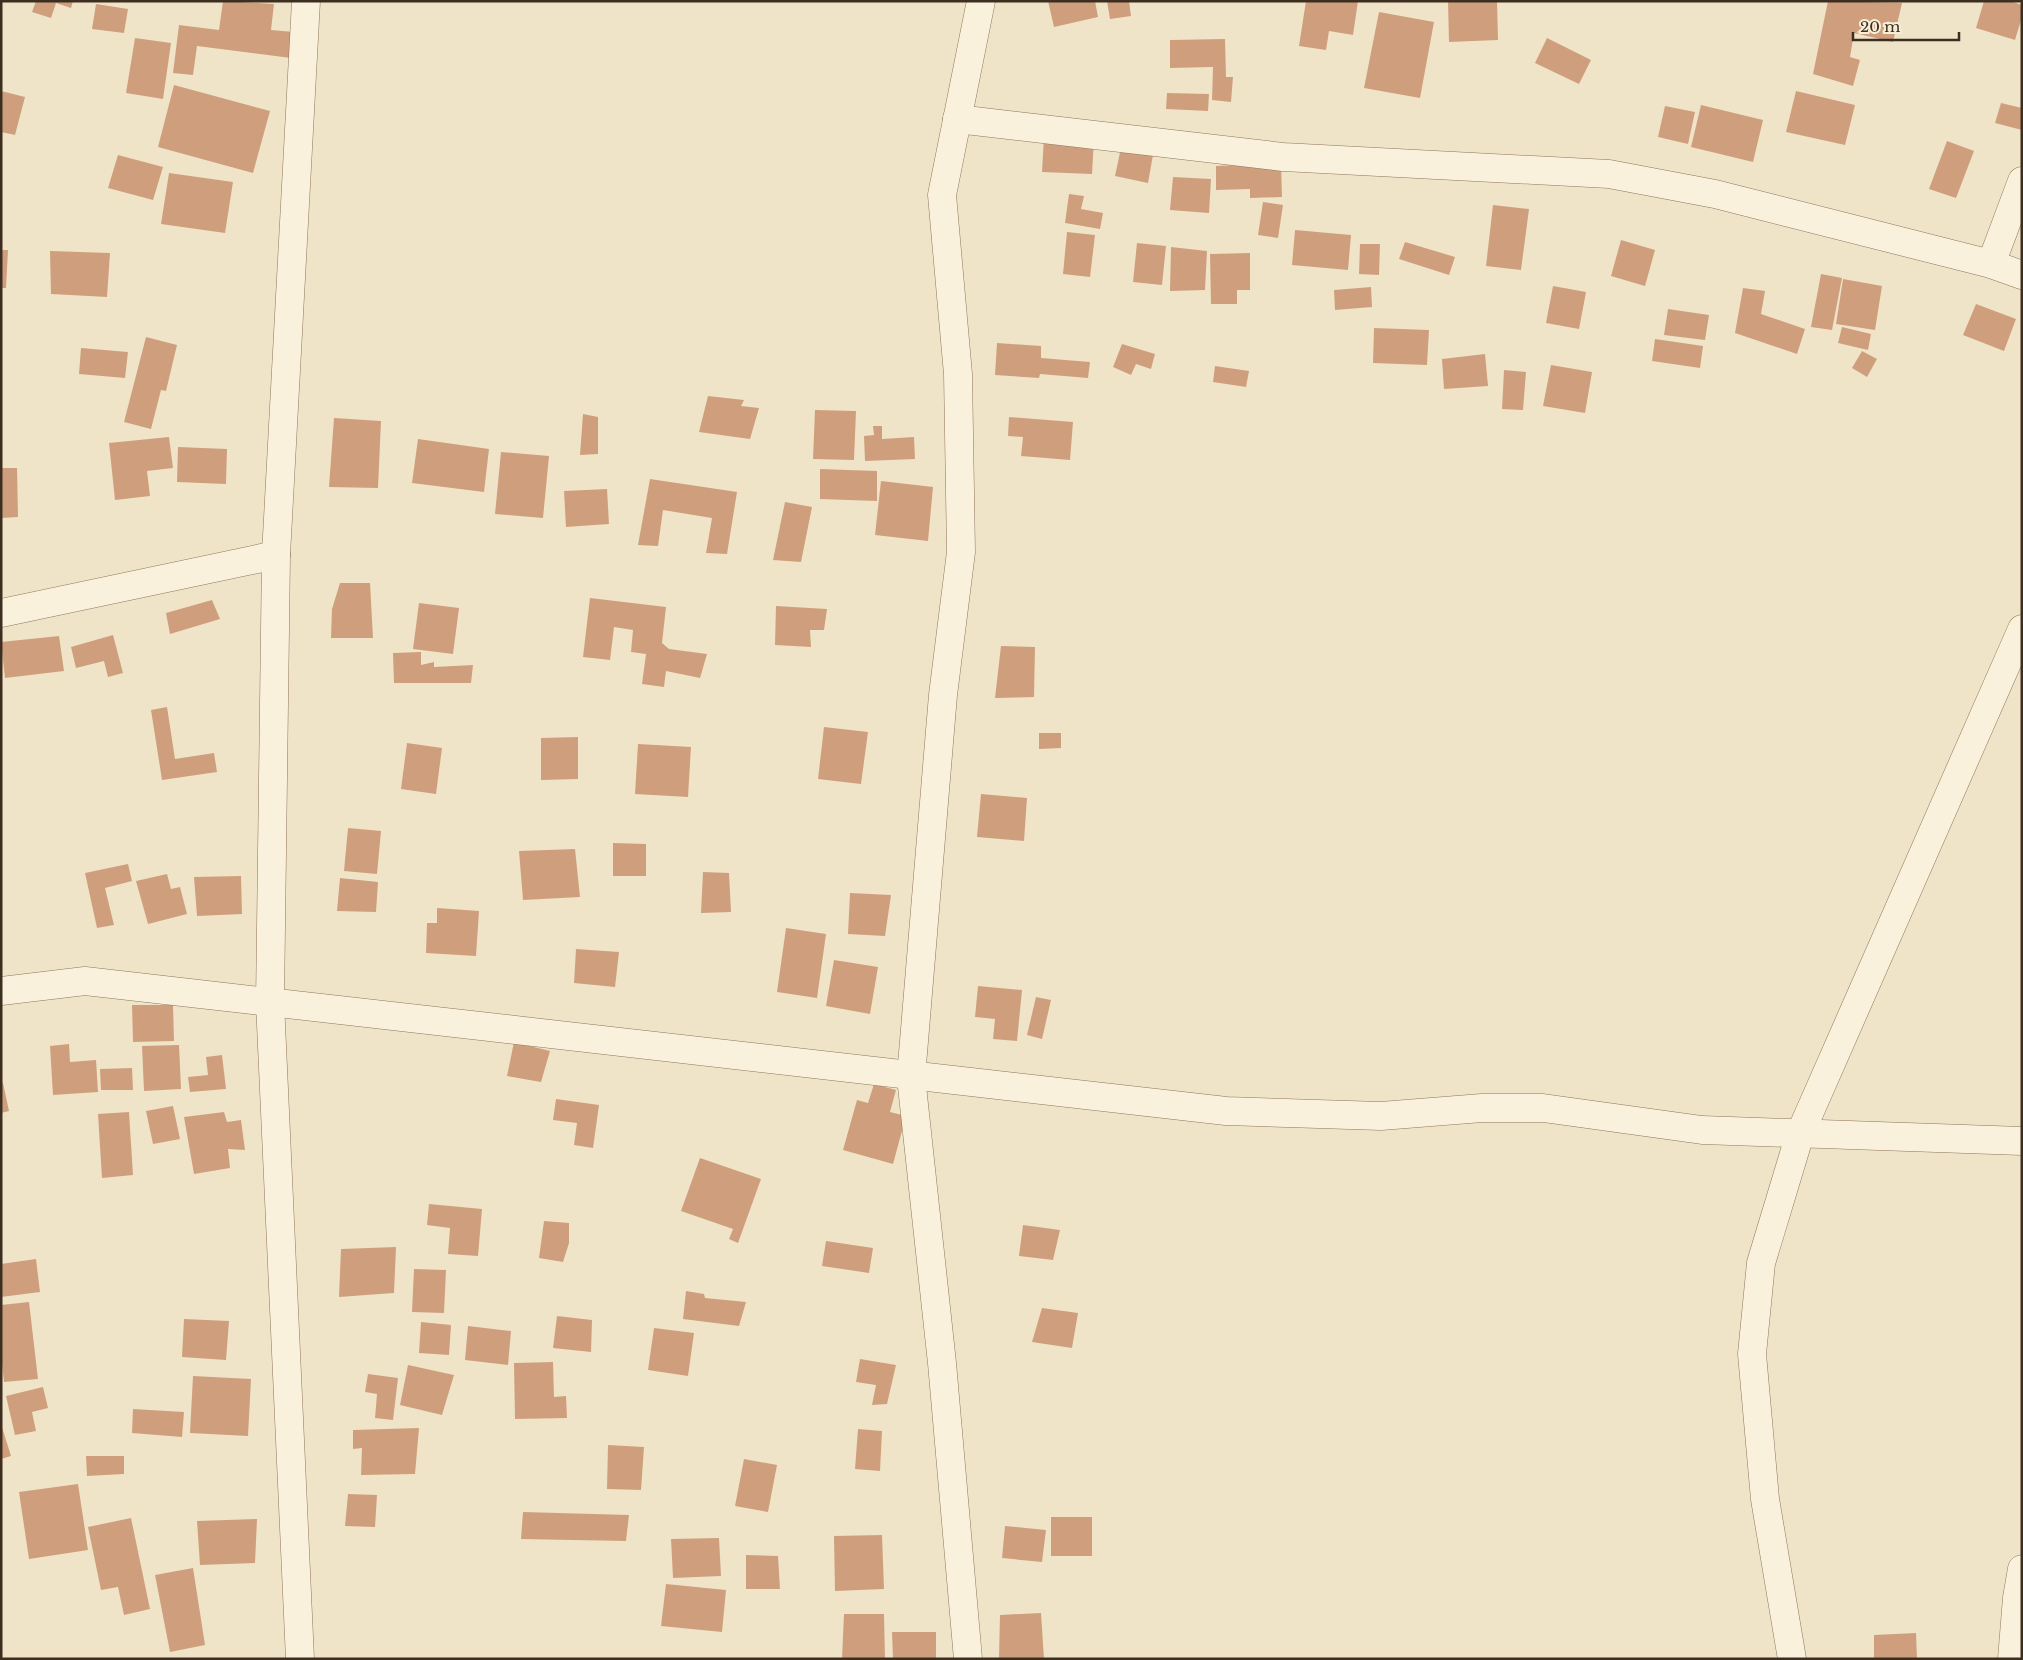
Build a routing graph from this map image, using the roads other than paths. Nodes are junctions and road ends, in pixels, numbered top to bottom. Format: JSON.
{"nodes":[{"id":1,"x":306,"y":1,"type":"edge"},
{"id":2,"x":981,"y":1,"type":"edge"},
{"id":3,"x":957,"y":119,"type":"junction"},
{"id":4,"x":2022,"y":182,"type":"edge"},
{"id":5,"x":1992,"y":264,"type":"junction"},
{"id":6,"x":2022,"y":275,"type":"edge"},
{"id":7,"x":276,"y":555,"type":"junction"},
{"id":8,"x":1,"y":613,"type":"edge"},
{"id":9,"x":2022,"y":630,"type":"edge"},
{"id":10,"x":1,"y":991,"type":"edge"},
{"id":11,"x":270,"y":1002,"type":"junction"},
{"id":12,"x":911,"y":1077,"type":"junction"},
{"id":13,"x":1800,"y":1134,"type":"junction"},
{"id":14,"x":2022,"y":1141,"type":"edge"},
{"id":15,"x":2022,"y":1569,"type":"edge"},
{"id":16,"x":300,"y":1659,"type":"edge"},
{"id":17,"x":968,"y":1659,"type":"edge"},
{"id":18,"x":1792,"y":1659,"type":"edge"},
{"id":19,"x":2012,"y":1659,"type":"edge"}],
"edges":[{"from":1,"to":7,"type":"street"},
{"from":2,"to":3,"type":"street"},
{"from":3,"to":5,"type":"street"},
{"from":3,"to":12,"type":"street"},
{"from":4,"to":5,"type":"street"},
{"from":5,"to":6,"type":"street"},
{"from":7,"to":8,"type":"street"},
{"from":7,"to":11,"type":"street"},
{"from":9,"to":13,"type":"street"},
{"from":10,"to":11,"type":"street"},
{"from":11,"to":12,"type":"street"},
{"from":11,"to":16,"type":"street"},
{"from":12,"to":13,"type":"street"},
{"from":12,"to":17,"type":"street"},
{"from":13,"to":14,"type":"street"},
{"from":13,"to":18,"type":"street"},
{"from":15,"to":19,"type":"street"}]}
